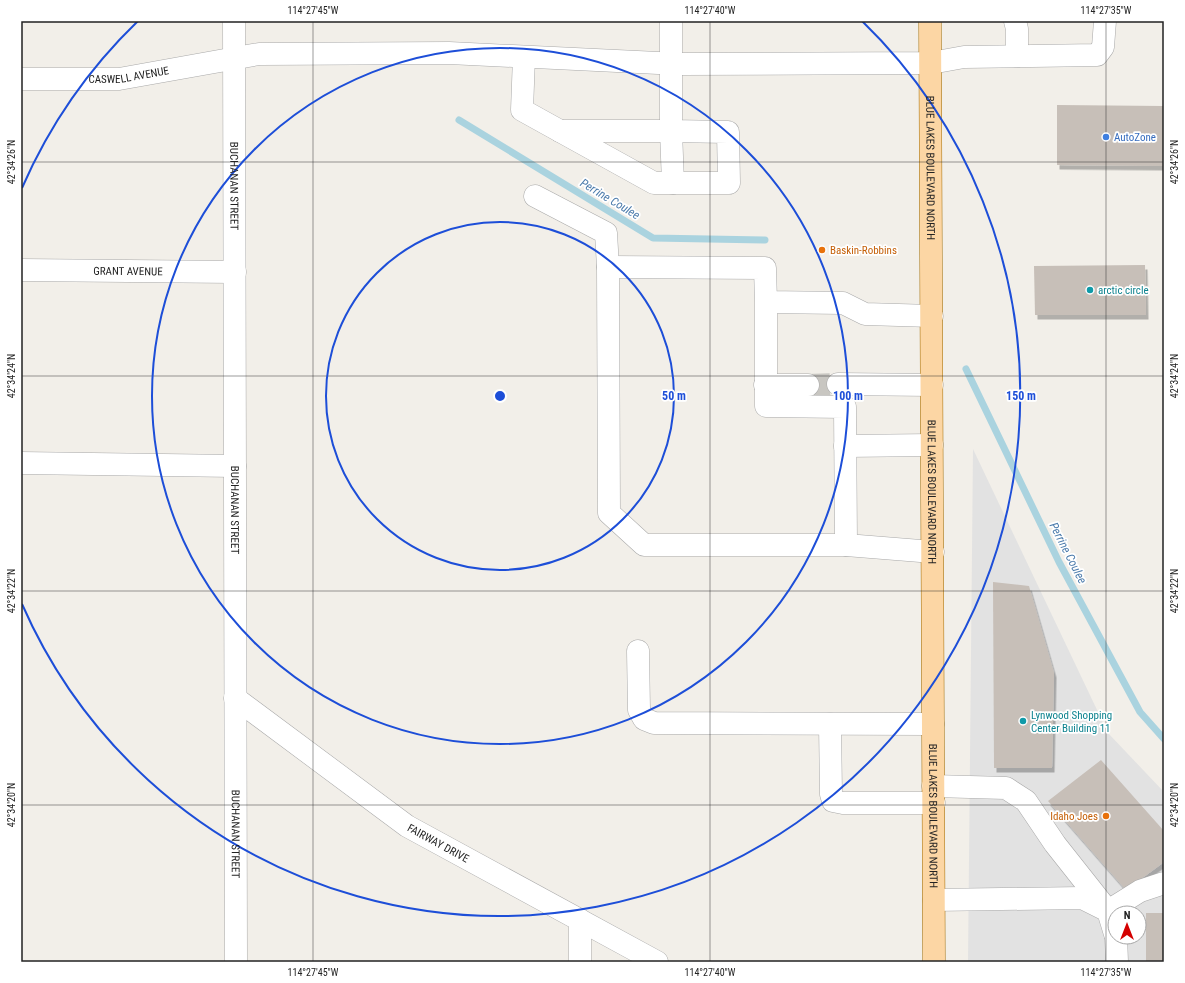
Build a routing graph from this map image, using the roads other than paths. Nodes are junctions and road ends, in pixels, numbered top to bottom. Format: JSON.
{"nodes":[{"id":1,"x":234,"y":21,"type":"edge"},
{"id":2,"x":671,"y":21,"type":"edge"},
{"id":3,"x":930,"y":21,"type":"edge"},
{"id":4,"x":1015,"y":21,"type":"edge"},
{"id":5,"x":1105,"y":21,"type":"edge"},
{"id":6,"x":1016,"y":56,"type":"junction"},
{"id":7,"x":524,"y":57,"type":"junction"},
{"id":8,"x":234,"y":58,"type":"junction"},
{"id":9,"x":931,"y":62,"type":"junction"},
{"id":10,"x":671,"y":64,"type":"junction"},
{"id":11,"x":21,"y":79,"type":"edge"},
{"id":12,"x":559,"y":131,"type":"junction"},
{"id":13,"x":671,"y":131,"type":"junction"},
{"id":14,"x":673,"y":183,"type":"junction"},
{"id":15,"x":535,"y":196,"type":"dead end"},
{"id":16,"x":608,"y":267,"type":"junction"},
{"id":17,"x":21,"y":270,"type":"edge"},
{"id":18,"x":235,"y":272,"type":"junction"},
{"id":19,"x":766,"y":302,"type":"junction"},
{"id":20,"x":932,"y":316,"type":"junction"},
{"id":21,"x":838,"y":384,"type":"tunnel mouth"},
{"id":22,"x":866,"y":384,"type":"junction"},
{"id":23,"x":932,"y":384,"type":"junction"},
{"id":24,"x":765,"y":385,"type":"junction"},
{"id":25,"x":808,"y":385,"type":"tunnel mouth"},
{"id":26,"x":845,"y":406,"type":"junction"},
{"id":27,"x":932,"y":445,"type":"junction"},
{"id":28,"x":845,"y":446,"type":"junction"},
{"id":29,"x":21,"y":463,"type":"edge"},
{"id":30,"x":235,"y":466,"type":"junction"},
{"id":31,"x":846,"y":545,"type":"junction"},
{"id":32,"x":933,"y":552,"type":"junction"},
{"id":33,"x":638,"y":651,"type":"dead end"},
{"id":34,"x":236,"y":698,"type":"junction"},
{"id":35,"x":830,"y":724,"type":"junction"},
{"id":36,"x":933,"y":724,"type":"junction"},
{"id":37,"x":934,"y":795,"type":"junction"},
{"id":38,"x":1164,"y":883,"type":"edge"},
{"id":39,"x":934,"y":900,"type":"junction"},
{"id":40,"x":1118,"y":905,"type":"edge"},
{"id":41,"x":1107,"y":910,"type":"edge"},
{"id":42,"x":1107,"y":910,"type":"edge"},
{"id":43,"x":580,"y":920,"type":"junction"},
{"id":44,"x":1116,"y":945,"type":"edge"},
{"id":45,"x":236,"y":962,"type":"edge"},
{"id":46,"x":580,"y":962,"type":"edge"},
{"id":47,"x":657,"y":962,"type":"edge"},
{"id":48,"x":934,"y":962,"type":"edge"},
{"id":49,"x":1117,"y":962,"type":"edge"}],
"edges":[{"from":1,"to":8,"type":"street","name":"BUCHANAN STREET"},
{"from":2,"to":10,"type":"street"},
{"from":3,"to":9,"type":"main road","name":"BLUE LAKES BOULEVARD NORTH"},
{"from":4,"to":6,"type":"street"},
{"from":5,"to":6,"type":"street","name":"CASWELL AVENUE"},
{"from":6,"to":9,"type":"street","name":"CASWELL AVENUE"},
{"from":7,"to":8,"type":"street","name":"CASWELL AVENUE"},
{"from":7,"to":10,"type":"street","name":"CASWELL AVENUE"},
{"from":7,"to":12,"type":"street"},
{"from":8,"to":11,"type":"street","name":"CASWELL AVENUE"},
{"from":8,"to":18,"type":"street","name":"BUCHANAN STREET"},
{"from":9,"to":10,"type":"street","name":"CASWELL AVENUE"},
{"from":9,"to":20,"type":"main road","name":"BLUE LAKES BOULEVARD NORTH"},
{"from":10,"to":13,"type":"street"},
{"from":12,"to":13,"type":"street"},
{"from":12,"to":14,"type":"street"},
{"from":13,"to":14,"type":"street"},
{"from":13,"to":14,"type":"street"},
{"from":15,"to":16,"type":"street"},
{"from":16,"to":19,"type":"street"},
{"from":16,"to":31,"type":"street"},
{"from":17,"to":18,"type":"street","name":"GRANT AVENUE"},
{"from":18,"to":30,"type":"street","name":"BUCHANAN STREET"},
{"from":19,"to":20,"type":"street"},
{"from":19,"to":24,"type":"street"},
{"from":20,"to":23,"type":"main road","name":"BLUE LAKES BOULEVARD NORTH"},
{"from":21,"to":22,"type":"street"},
{"from":22,"to":23,"type":"street"},
{"from":22,"to":26,"type":"street"},
{"from":23,"to":27,"type":"main road","name":"BLUE LAKES BOULEVARD NORTH"},
{"from":24,"to":25,"type":"street"},
{"from":24,"to":26,"type":"street"},
{"from":26,"to":28,"type":"street"},
{"from":27,"to":28,"type":"street"},
{"from":27,"to":32,"type":"main road","name":"BLUE LAKES BOULEVARD NORTH"},
{"from":28,"to":31,"type":"street"},
{"from":29,"to":30,"type":"street"},
{"from":30,"to":34,"type":"street","name":"BUCHANAN STREET"},
{"from":31,"to":32,"type":"street"},
{"from":32,"to":36,"type":"main road","name":"BLUE LAKES BOULEVARD NORTH"},
{"from":33,"to":35,"type":"street"},
{"from":34,"to":43,"type":"street","name":"FAIRWAY DRIVE"},
{"from":34,"to":45,"type":"street","name":"BUCHANAN STREET"},
{"from":35,"to":36,"type":"street"},
{"from":35,"to":37,"type":"street"},
{"from":36,"to":37,"type":"main road","name":"BLUE LAKES BOULEVARD NORTH"},
{"from":37,"to":39,"type":"main road","name":"BLUE LAKES BOULEVARD NORTH"},
{"from":37,"to":41,"type":"street"},
{"from":38,"to":40,"type":"street"},
{"from":39,"to":42,"type":"street"},
{"from":39,"to":48,"type":"main road","name":"BLUE LAKES BOULEVARD NORTH"},
{"from":43,"to":46,"type":"street"},
{"from":43,"to":47,"type":"street","name":"FAIRWAY DRIVE"},
{"from":44,"to":49,"type":"street"}]}
